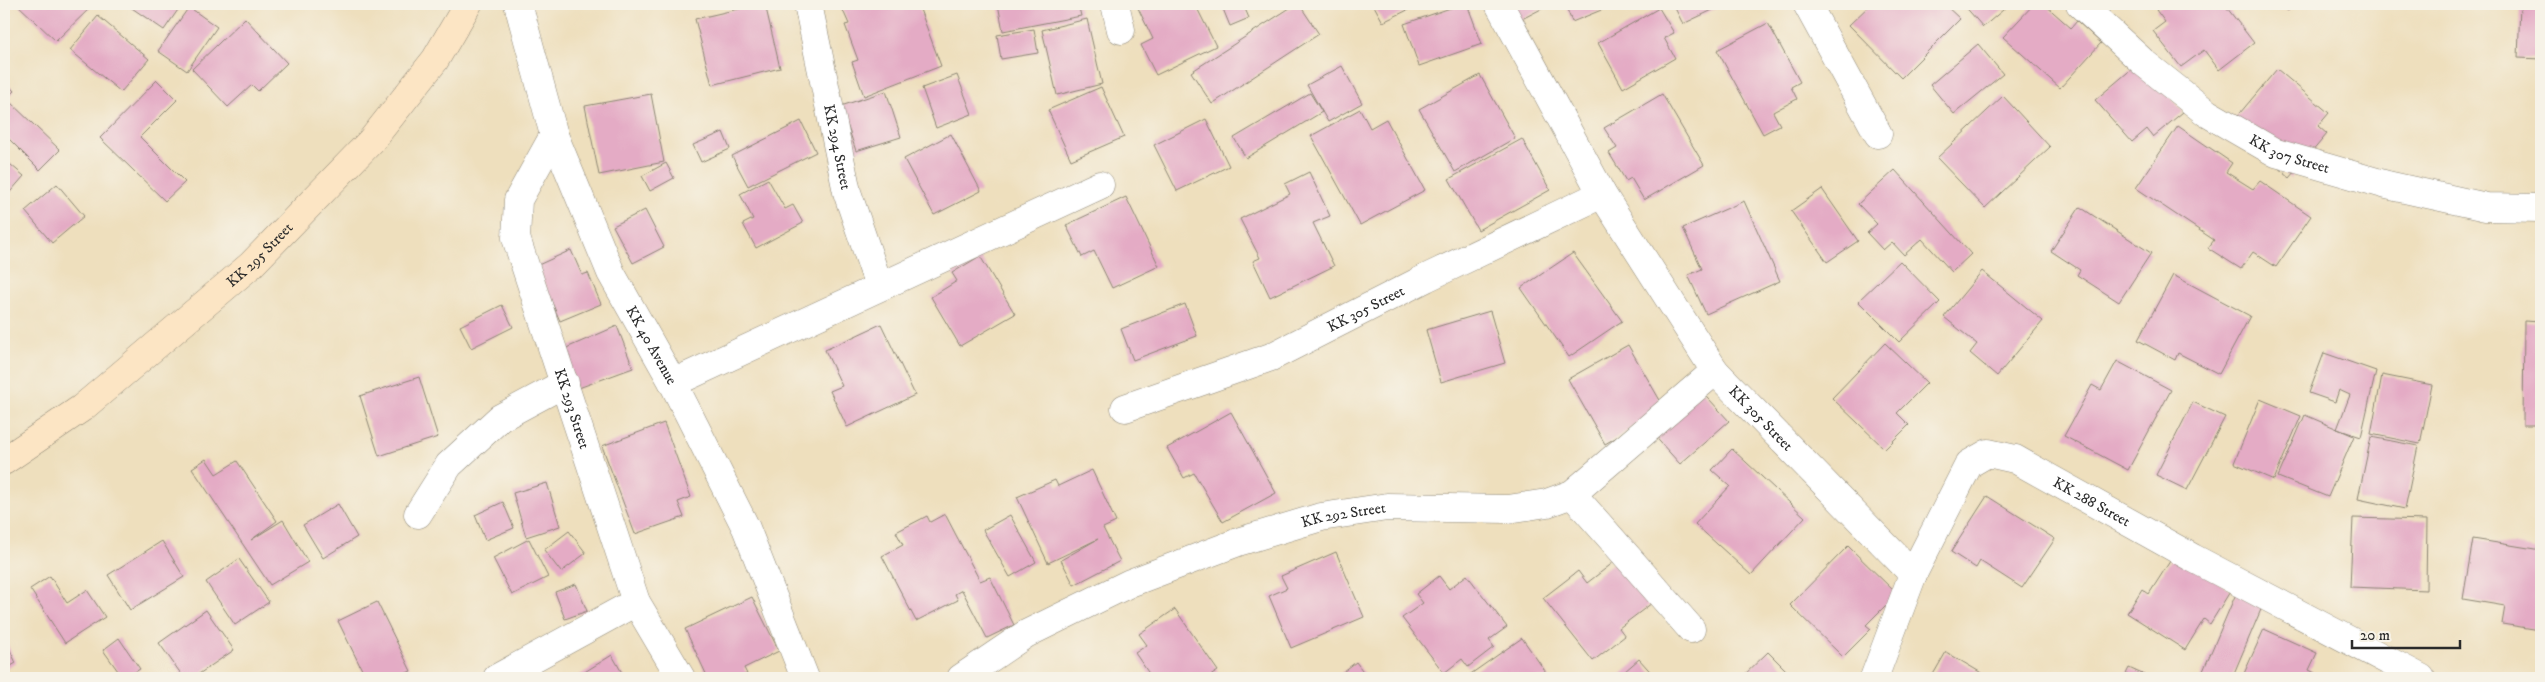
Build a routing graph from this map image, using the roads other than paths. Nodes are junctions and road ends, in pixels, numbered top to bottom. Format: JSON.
{"nodes":[{"id":1,"x":468,"y":4,"type":"edge"},
{"id":2,"x":518,"y":4,"type":"edge"},
{"id":3,"x":808,"y":4,"type":"edge"},
{"id":4,"x":1115,"y":4,"type":"edge"},
{"id":5,"x":1499,"y":4,"type":"edge"},
{"id":6,"x":1807,"y":4,"type":"edge"},
{"id":7,"x":2080,"y":4,"type":"edge"},
{"id":8,"x":1121,"y":30,"type":"dead end"},
{"id":9,"x":1878,"y":134,"type":"dead end"},
{"id":10,"x":554,"y":135,"type":"junction"},
{"id":11,"x":1100,"y":185,"type":"dead end"},
{"id":12,"x":1602,"y":194,"type":"junction"},
{"id":13,"x":2541,"y":208,"type":"edge"},
{"id":14,"x":879,"y":286,"type":"junction"},
{"id":15,"x":1716,"y":372,"type":"junction"},
{"id":16,"x":565,"y":383,"type":"junction"},
{"id":17,"x":673,"y":383,"type":"junction"},
{"id":18,"x":1125,"y":408,"type":"dead end"},
{"id":19,"x":4,"y":461,"type":"edge"},
{"id":20,"x":1572,"y":494,"type":"junction"},
{"id":21,"x":418,"y":514,"type":"dead end"},
{"id":22,"x":1914,"y":574,"type":"junction"},
{"id":23,"x":636,"y":602,"type":"junction"},
{"id":24,"x":1691,"y":630,"type":"dead end"},
{"id":25,"x":497,"y":678,"type":"edge"},
{"id":26,"x":681,"y":678,"type":"edge"},
{"id":27,"x":806,"y":678,"type":"edge"},
{"id":28,"x":961,"y":678,"type":"edge"},
{"id":29,"x":1874,"y":678,"type":"edge"},
{"id":30,"x":2421,"y":678,"type":"edge"}],
"edges":[{"from":1,"to":19,"type":"main road","name":"KK 295 Street"},
{"from":2,"to":10,"type":"street","name":"KK 40 Avenue"},
{"from":3,"to":14,"type":"street","name":"KK 294 Street"},
{"from":4,"to":8,"type":"street"},
{"from":5,"to":12,"type":"street","name":"KK 305 Street"},
{"from":6,"to":9,"type":"street"},
{"from":7,"to":13,"type":"street","name":"KK 307 Street"},
{"from":10,"to":16,"type":"street","name":"KK 293 Street"},
{"from":10,"to":17,"type":"street","name":"KK 40 Avenue"},
{"from":11,"to":14,"type":"street"},
{"from":12,"to":15,"type":"street","name":"KK 305 Street"},
{"from":12,"to":18,"type":"street","name":"KK 305 Street"},
{"from":14,"to":17,"type":"street"},
{"from":15,"to":20,"type":"street","name":"KK 292 Street"},
{"from":15,"to":22,"type":"street","name":"KK 305 Street"},
{"from":16,"to":21,"type":"street"},
{"from":16,"to":23,"type":"street","name":"KK 293 Street"},
{"from":17,"to":27,"type":"street","name":"KK 40 Avenue"},
{"from":20,"to":24,"type":"street"},
{"from":20,"to":28,"type":"street","name":"KK 292 Street"},
{"from":22,"to":29,"type":"street","name":"KK 288 Street"},
{"from":22,"to":30,"type":"street","name":"KK 288 Street"},
{"from":23,"to":25,"type":"street"},
{"from":23,"to":26,"type":"street","name":"KK 293 Street"}]}
